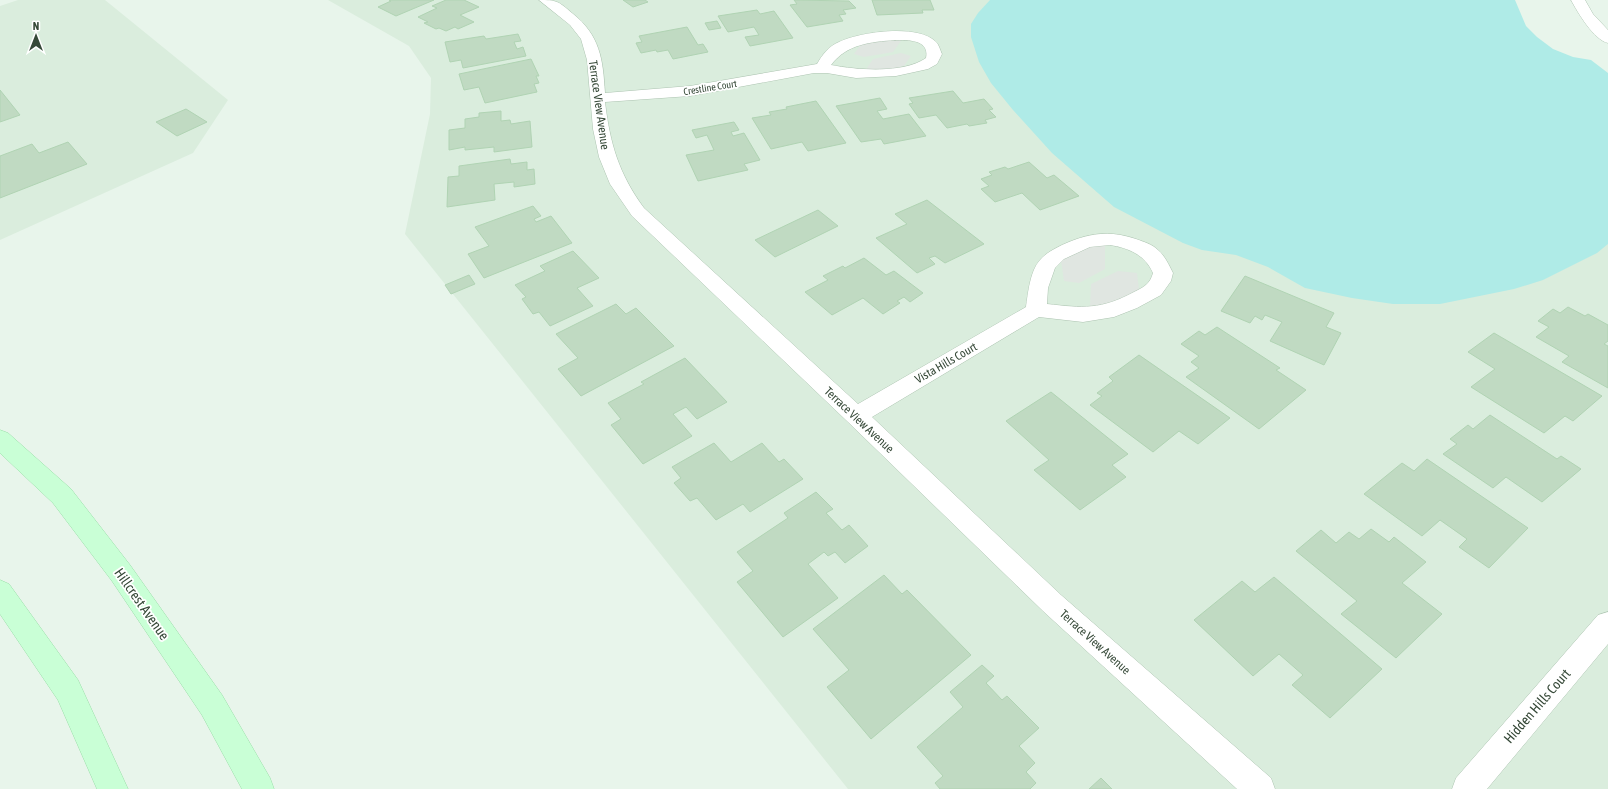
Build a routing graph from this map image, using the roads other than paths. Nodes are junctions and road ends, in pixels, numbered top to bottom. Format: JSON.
{"nodes":[{"id":1,"x":546,"y":0,"type":"edge"},
{"id":2,"x":1578,"y":0,"type":"edge"},
{"id":3,"x":1608,"y":39,"type":"edge"},
{"id":4,"x":821,"y":68,"type":"junction"},
{"id":5,"x":598,"y":98,"type":"junction"},
{"id":6,"x":1036,"y":310,"type":"junction"},
{"id":7,"x":856,"y":416,"type":"junction"},
{"id":8,"x":0,"y":439,"type":"edge"},
{"id":9,"x":0,"y":592,"type":"edge"},
{"id":10,"x":1608,"y":624,"type":"edge"},
{"id":11,"x":112,"y":789,"type":"edge"},
{"id":12,"x":259,"y":789,"type":"edge"},
{"id":13,"x":1260,"y":789,"type":"edge"},
{"id":14,"x":1467,"y":789,"type":"edge"}],
"edges":[{"from":1,"to":5,"type":"street","name":"Terrace View Avenue"},
{"from":2,"to":3,"type":"street"},
{"from":4,"to":4,"type":"street","name":"Crestline Court"},
{"from":4,"to":5,"type":"street","name":"Crestline Court"},
{"from":5,"to":7,"type":"street","name":"Terrace View Avenue"},
{"from":6,"to":6,"type":"street"},
{"from":6,"to":7,"type":"street","name":"Vista Hills Court"},
{"from":7,"to":13,"type":"street","name":"Terrace View Avenue"},
{"from":8,"to":12,"type":"main road","name":"Hillcrest Avenue"},
{"from":9,"to":11,"type":"main road"},
{"from":10,"to":14,"type":"street","name":"Hidden Hills Court"}]}
